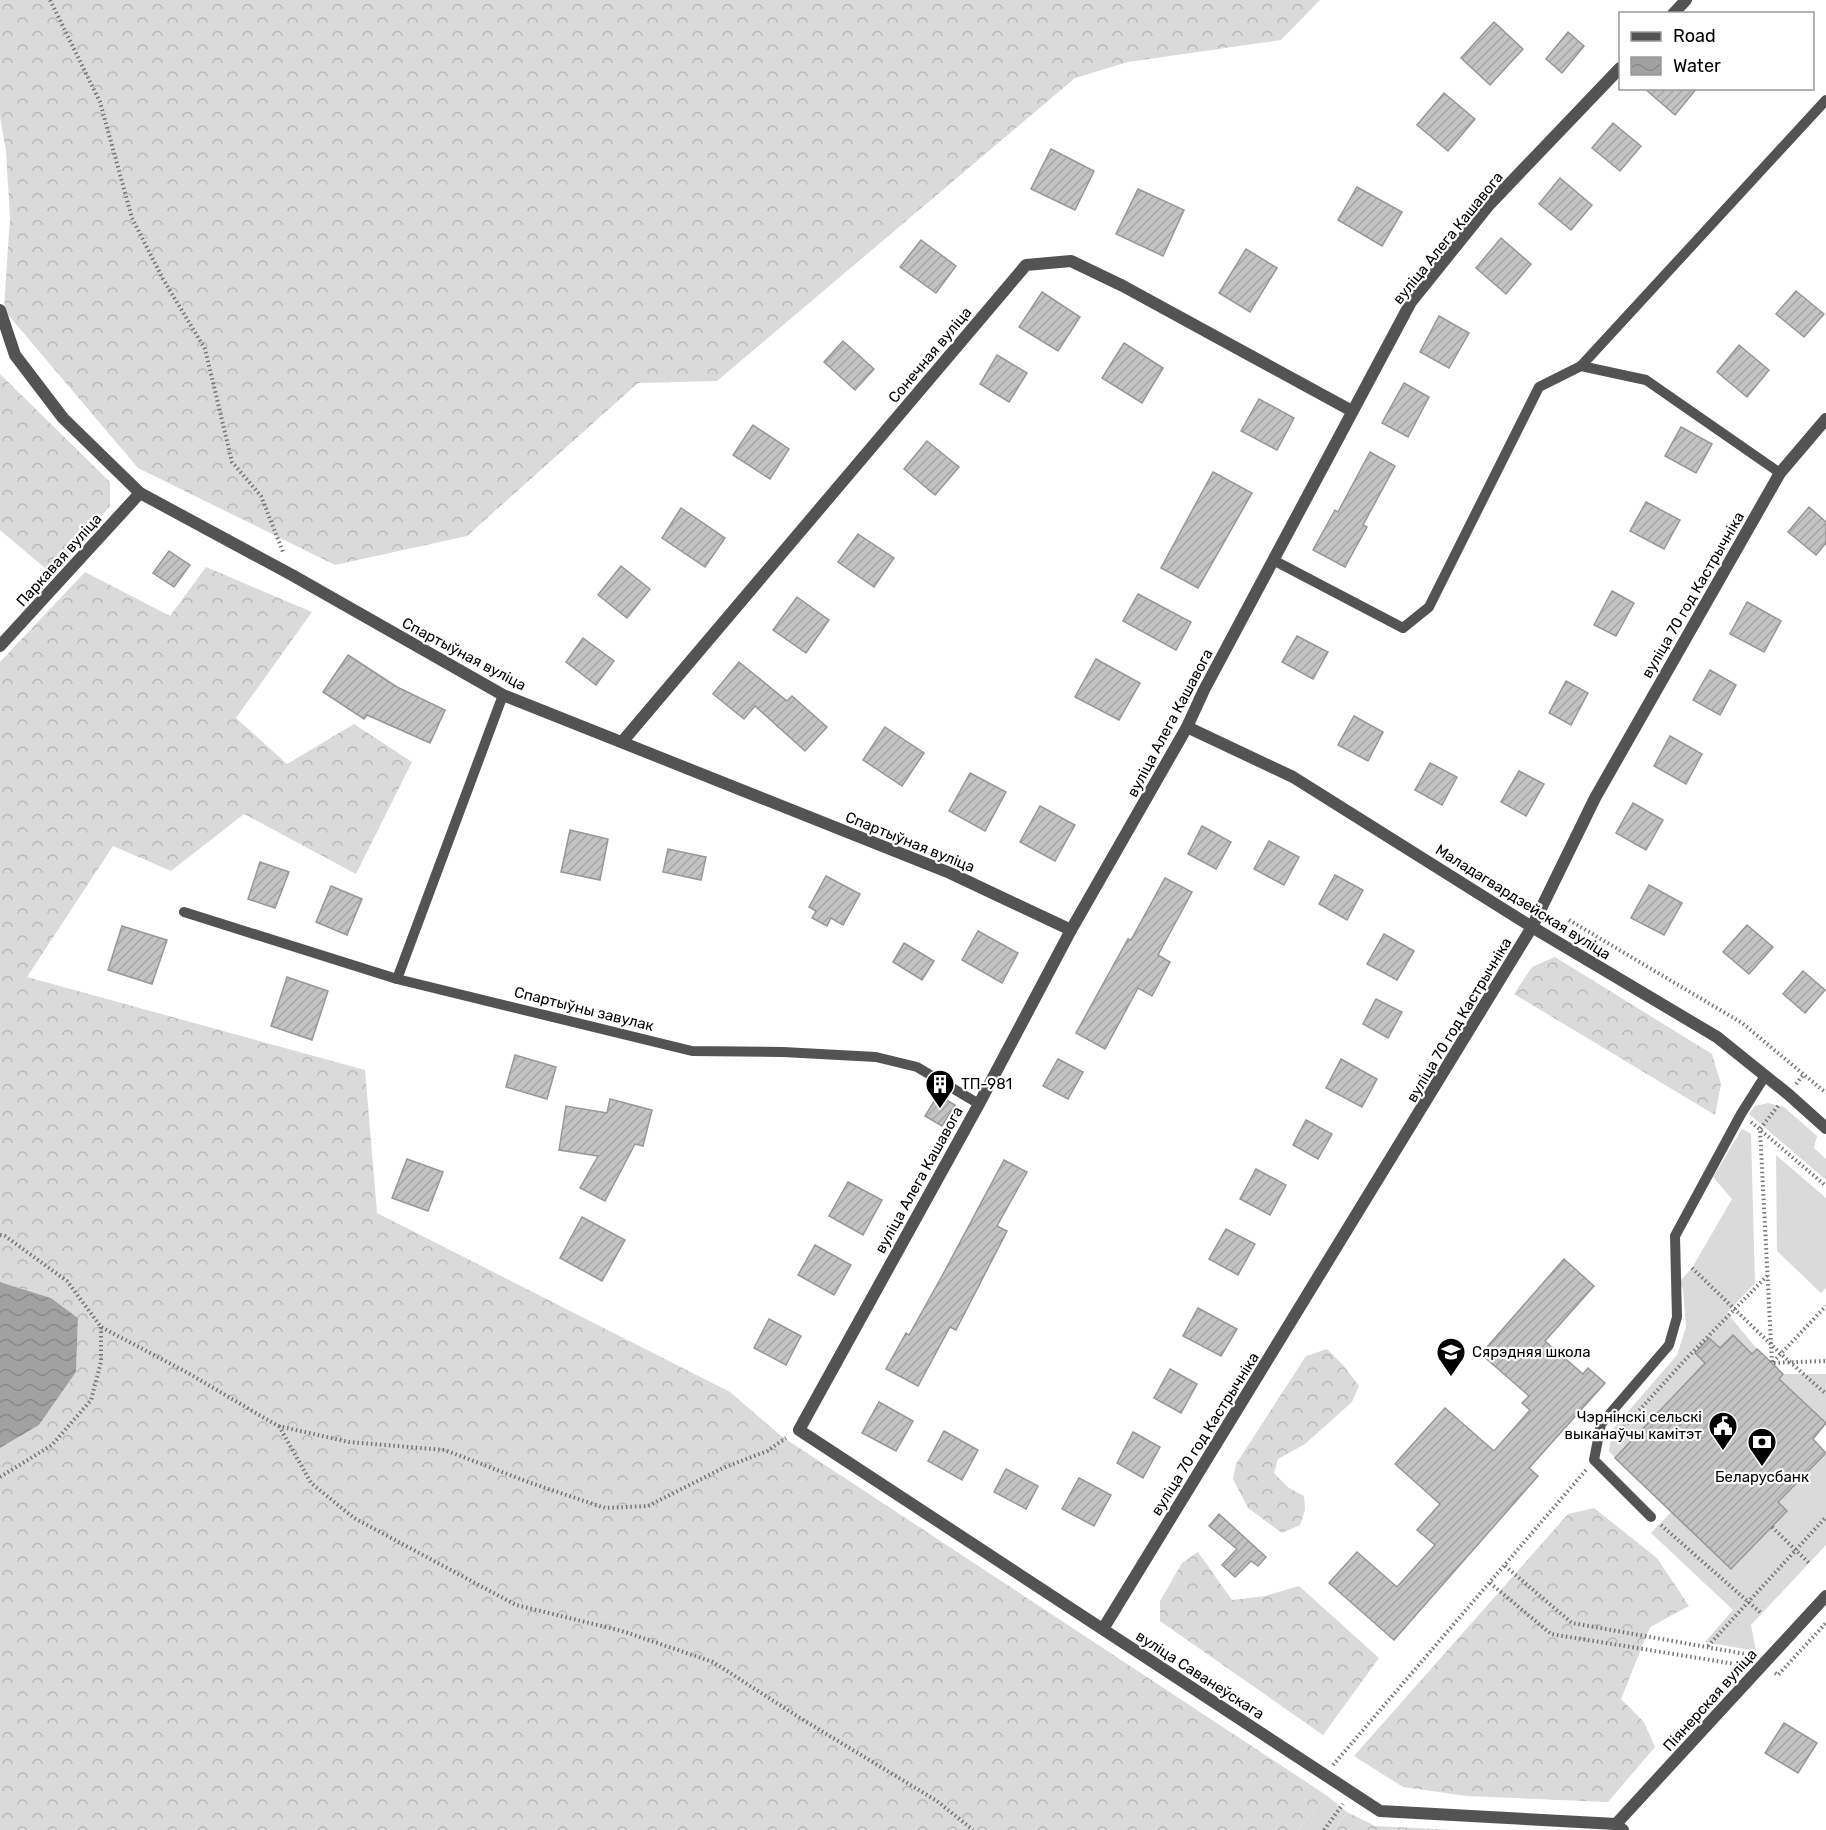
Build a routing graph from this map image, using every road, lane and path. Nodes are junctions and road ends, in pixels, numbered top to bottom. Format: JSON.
{"nodes":[{"id":1,"x":50,"y":0,"type":"edge"},
{"id":2,"x":1686,"y":0,"type":"edge"},
{"id":3,"x":1675,"y":12,"type":"edge"},
{"id":4,"x":1619,"y":69,"type":"edge"},
{"id":5,"x":1826,"y":100,"type":"edge"},
{"id":6,"x":0,"y":310,"type":"edge"},
{"id":7,"x":1581,"y":366,"type":"junction"},
{"id":8,"x":1352,"y":411,"type":"junction"},
{"id":9,"x":1826,"y":419,"type":"edge"},
{"id":10,"x":1780,"y":473,"type":"junction"},
{"id":11,"x":140,"y":493,"type":"junction"},
{"id":12,"x":1275,"y":561,"type":"junction"},
{"id":13,"x":292,"y":576,"type":"junction"},
{"id":14,"x":0,"y":646,"type":"edge"},
{"id":15,"x":503,"y":695,"type":"junction"},
{"id":16,"x":1187,"y":728,"type":"junction"},
{"id":17,"x":622,"y":742,"type":"junction"},
{"id":18,"x":184,"y":912,"type":"dead end"},
{"id":19,"x":1569,"y":920,"type":"dead end"},
{"id":20,"x":1532,"y":927,"type":"junction"},
{"id":21,"x":1071,"y":930,"type":"junction"},
{"id":22,"x":397,"y":979,"type":"junction"},
{"id":23,"x":1765,"y":1077,"type":"junction"},
{"id":24,"x":1826,"y":1093,"type":"edge"},
{"id":25,"x":978,"y":1104,"type":"junction"},
{"id":26,"x":1826,"y":1128,"type":"edge"},
{"id":27,"x":1826,"y":1186,"type":"edge"},
{"id":28,"x":0,"y":1235,"type":"edge"},
{"id":29,"x":1692,"y":1268,"type":"dead end"},
{"id":30,"x":1767,"y":1276,"type":"junction"},
{"id":31,"x":1826,"y":1306,"type":"edge"},
{"id":32,"x":1734,"y":1309,"type":"junction"},
{"id":33,"x":101,"y":1327,"type":"junction"},
{"id":34,"x":1771,"y":1344,"type":"junction"},
{"id":35,"x":1781,"y":1354,"type":"junction"},
{"id":36,"x":1826,"y":1361,"type":"edge"},
{"id":37,"x":1790,"y":1362,"type":"junction"},
{"id":38,"x":1772,"y":1363,"type":"junction"},
{"id":39,"x":1826,"y":1394,"type":"edge"},
{"id":40,"x":278,"y":1426,"type":"junction"},
{"id":41,"x":799,"y":1430,"type":"junction"},
{"id":42,"x":1594,"y":1460,"type":"junction"},
{"id":43,"x":0,"y":1477,"type":"edge"},
{"id":44,"x":1651,"y":1517,"type":"joint"},
{"id":45,"x":1826,"y":1517,"type":"edge"},
{"id":46,"x":1772,"y":1527,"type":"dead end"},
{"id":47,"x":1797,"y":1550,"type":"junction"},
{"id":48,"x":1809,"y":1563,"type":"dead end"},
{"id":49,"x":1505,"y":1566,"type":"junction"},
{"id":50,"x":1490,"y":1583,"type":"junction"},
{"id":51,"x":1826,"y":1596,"type":"edge"},
{"id":52,"x":1750,"y":1603,"type":"junction"},
{"id":53,"x":1762,"y":1614,"type":"dead end"},
{"id":54,"x":1826,"y":1623,"type":"edge"},
{"id":55,"x":1103,"y":1629,"type":"junction"},
{"id":56,"x":1707,"y":1647,"type":"junction"},
{"id":57,"x":1750,"y":1660,"type":"dead end"},
{"id":58,"x":1764,"y":1664,"type":"junction"},
{"id":59,"x":1744,"y":1665,"type":"dead end"},
{"id":60,"x":1324,"y":1774,"type":"junction"},
{"id":61,"x":1352,"y":1792,"type":"junction"},
{"id":62,"x":1619,"y":1827,"type":"edge"},
{"id":63,"x":973,"y":1830,"type":"edge"},
{"id":64,"x":1324,"y":1830,"type":"edge"}],
"edges":[{"from":1,"to":13,"type":"path"},
{"from":2,"to":3,"type":"street"},
{"from":4,"to":8,"type":"street","name":"вуліца Алега Кашавога"},
{"from":5,"to":7,"type":"lane"},
{"from":6,"to":11,"type":"street","name":"Спартыўная вуліца"},
{"from":7,"to":10,"type":"lane"},
{"from":7,"to":12,"type":"lane"},
{"from":8,"to":12,"type":"street","name":"вуліца Алега Кашавога"},
{"from":8,"to":17,"type":"street","name":"Сонечная вуліца"},
{"from":9,"to":10,"type":"street","name":"вуліца 70 год Кастрычніка"},
{"from":10,"to":20,"type":"street","name":"вуліца 70 год Кастрычніка"},
{"from":11,"to":13,"type":"street","name":"Спартыўная вуліца"},
{"from":11,"to":14,"type":"street","name":"Паркавая вуліца"},
{"from":12,"to":16,"type":"street","name":"вуліца Алега Кашавога"},
{"from":13,"to":15,"type":"street","name":"Спартыўная вуліца"},
{"from":15,"to":17,"type":"street","name":"Спартыўная вуліца"},
{"from":15,"to":22,"type":"lane"},
{"from":16,"to":20,"type":"street","name":"Маладагвардзейская вуліца"},
{"from":16,"to":21,"type":"street","name":"вуліца Алега Кашавога"},
{"from":17,"to":21,"type":"street","name":"Спартыўная вуліца"},
{"from":18,"to":22,"type":"lane","name":"Спартыўны завулак"},
{"from":19,"to":24,"type":"path"},
{"from":20,"to":23,"type":"street","name":"Маладагвардзейская вуліца"},
{"from":20,"to":55,"type":"street","name":"вуліца 70 год Кастрычніка"},
{"from":21,"to":25,"type":"street","name":"вуліца Алега Кашавога"},
{"from":22,"to":25,"type":"lane","name":"Спартыўны завулак"},
{"from":23,"to":26,"type":"street","name":"Маладагвардзейская вуліца"},
{"from":23,"to":42,"type":"lane"},
{"from":25,"to":41,"type":"street","name":"вуліца Алега Кашавога"},
{"from":27,"to":30,"type":"path"},
{"from":28,"to":33,"type":"path"},
{"from":29,"to":32,"type":"path"},
{"from":30,"to":32,"type":"path"},
{"from":30,"to":34,"type":"path"},
{"from":31,"to":35,"type":"path"},
{"from":32,"to":34,"type":"path"},
{"from":32,"to":42,"type":"path"},
{"from":33,"to":40,"type":"path"},
{"from":33,"to":43,"type":"path"},
{"from":34,"to":35,"type":"path"},
{"from":34,"to":38,"type":"path"},
{"from":35,"to":37,"type":"path"},
{"from":35,"to":38,"type":"path"},
{"from":36,"to":37,"type":"path"},
{"from":37,"to":38,"type":"path"},
{"from":37,"to":39,"type":"path"},
{"from":40,"to":41,"type":"path"},
{"from":40,"to":63,"type":"path"},
{"from":41,"to":55,"type":"street","name":"вуліца Саванеўскага"},
{"from":42,"to":44,"type":"lane"},
{"from":42,"to":49,"type":"path"},
{"from":44,"to":52,"type":"path"},
{"from":45,"to":47,"type":"path"},
{"from":46,"to":47,"type":"path"},
{"from":47,"to":48,"type":"path"},
{"from":47,"to":52,"type":"path"},
{"from":49,"to":50,"type":"path"},
{"from":49,"to":56,"type":"path"},
{"from":50,"to":59,"type":"path"},
{"from":50,"to":60,"type":"path"},
{"from":51,"to":58,"type":"street","name":"Піянерская вуліца"},
{"from":52,"to":53,"type":"path"},
{"from":52,"to":56,"type":"path"},
{"from":54,"to":58,"type":"path"},
{"from":55,"to":60,"type":"street","name":"вуліца Саванеўскага"},
{"from":56,"to":57,"type":"path"},
{"from":58,"to":62,"type":"street","name":"Піянерская вуліца"},
{"from":60,"to":61,"type":"street","name":"вуліца Саванеўскага"},
{"from":61,"to":62,"type":"street","name":"вуліца Саванеўскага"},
{"from":61,"to":64,"type":"path"}]}
